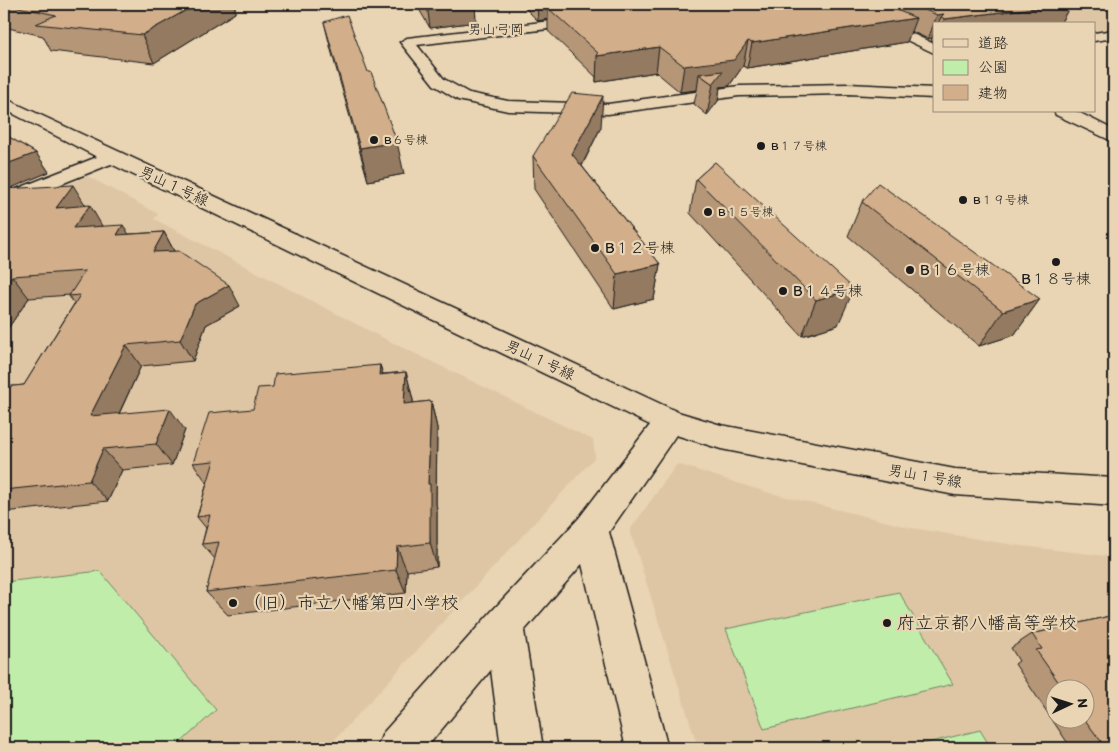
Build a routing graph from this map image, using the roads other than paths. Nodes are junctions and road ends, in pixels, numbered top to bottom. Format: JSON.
{"nodes":[{"id":1,"x":841,"y":4,"type":"edge"},
{"id":2,"x":594,"y":20,"type":"edge"},
{"id":3,"x":1114,"y":34,"type":"edge"},
{"id":4,"x":1096,"y":37,"type":"edge"},
{"id":5,"x":933,"y":49,"type":"edge"},
{"id":6,"x":933,"y":93,"type":"edge"},
{"id":7,"x":4,"y":103,"type":"edge"},
{"id":8,"x":1064,"y":112,"type":"edge"},
{"id":9,"x":1114,"y":137,"type":"edge"},
{"id":10,"x":112,"y":157,"type":"junction"},
{"id":11,"x":4,"y":201,"type":"edge"},
{"id":12,"x":669,"y":421,"type":"junction"},
{"id":13,"x":1114,"y":492,"type":"edge"},
{"id":14,"x":591,"y":529,"type":"junction"},
{"id":15,"x":504,"y":625,"type":"junction"},
{"id":16,"x":398,"y":748,"type":"edge"},
{"id":17,"x":522,"y":748,"type":"edge"},
{"id":18,"x":646,"y":748,"type":"edge"}],
"edges":[{"from":1,"to":5,"type":"street"},
{"from":2,"to":6,"type":"street"},
{"from":3,"to":4,"type":"street"},
{"from":7,"to":10,"type":"street","name":"男山１号線"},
{"from":8,"to":9,"type":"street"},
{"from":10,"to":11,"type":"street"},
{"from":10,"to":12,"type":"street","name":"男山１号線"},
{"from":12,"to":13,"type":"street","name":"男山１号線"},
{"from":12,"to":14,"type":"street"},
{"from":14,"to":15,"type":"street"},
{"from":14,"to":18,"type":"street"},
{"from":15,"to":16,"type":"street"},
{"from":15,"to":17,"type":"street"}]}
